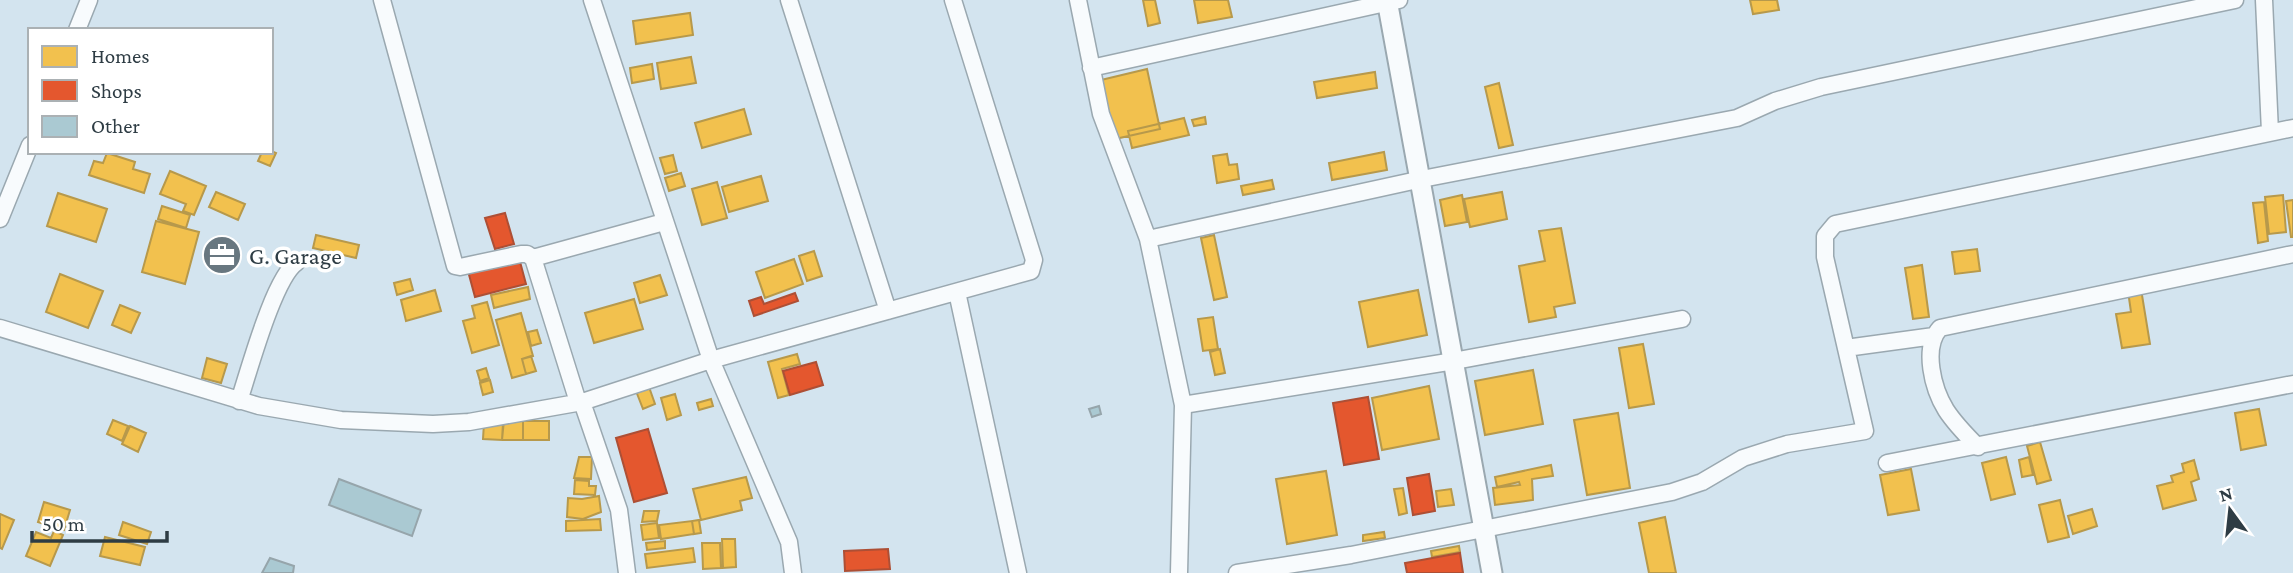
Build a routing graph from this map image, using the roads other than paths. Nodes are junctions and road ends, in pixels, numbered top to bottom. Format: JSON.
{"nodes":[{"id":1,"x":89,"y":0,"type":"edge"},
{"id":2,"x":382,"y":0,"type":"edge"},
{"id":3,"x":592,"y":0,"type":"edge"},
{"id":4,"x":789,"y":0,"type":"edge"},
{"id":5,"x":953,"y":0,"type":"edge"},
{"id":6,"x":1078,"y":0,"type":"edge"},
{"id":7,"x":2235,"y":0,"type":"edge"},
{"id":8,"x":2264,"y":0,"type":"edge"},
{"id":9,"x":1391,"y":1,"type":"edge"},
{"id":10,"x":2174,"y":6,"type":"edge"},
{"id":11,"x":77,"y":28,"type":"edge"},
{"id":12,"x":1091,"y":68,"type":"junction"},
{"id":13,"x":2293,"y":128,"type":"edge"},
{"id":14,"x":2270,"y":132,"type":"junction"},
{"id":15,"x":28,"y":150,"type":"edge"},
{"id":16,"x":1422,"y":180,"type":"junction"},
{"id":17,"x":0,"y":219,"type":"edge"},
{"id":18,"x":664,"y":222,"type":"junction"},
{"id":19,"x":1148,"y":239,"type":"junction"},
{"id":20,"x":2293,"y":254,"type":"edge"},
{"id":21,"x":533,"y":258,"type":"junction"},
{"id":22,"x":298,"y":262,"type":"dead end"},
{"id":23,"x":957,"y":292,"type":"junction"},
{"id":24,"x":888,"y":312,"type":"junction"},
{"id":25,"x":1682,"y":319,"type":"dead end"},
{"id":26,"x":0,"y":328,"type":"edge"},
{"id":27,"x":1934,"y":336,"type":"junction"},
{"id":28,"x":1846,"y":348,"type":"junction"},
{"id":29,"x":711,"y":360,"type":"junction"},
{"id":30,"x":1454,"y":361,"type":"junction"},
{"id":31,"x":2293,"y":384,"type":"edge"},
{"id":32,"x":239,"y":401,"type":"junction"},
{"id":33,"x":580,"y":402,"type":"junction"},
{"id":34,"x":1183,"y":405,"type":"junction"},
{"id":35,"x":1978,"y":447,"type":"junction"},
{"id":36,"x":1887,"y":463,"type":"dead end"},
{"id":37,"x":1485,"y":529,"type":"junction"},
{"id":38,"x":627,"y":573,"type":"edge"},
{"id":39,"x":793,"y":573,"type":"edge"},
{"id":40,"x":1018,"y":573,"type":"edge"},
{"id":41,"x":1179,"y":573,"type":"edge"},
{"id":42,"x":1237,"y":573,"type":"edge"},
{"id":43,"x":1492,"y":573,"type":"edge"}],
"edges":[{"from":1,"to":11,"type":"street"},
{"from":2,"to":21,"type":"street"},
{"from":3,"to":18,"type":"street"},
{"from":4,"to":24,"type":"street"},
{"from":5,"to":23,"type":"street"},
{"from":6,"to":12,"type":"street"},
{"from":7,"to":10,"type":"street"},
{"from":8,"to":14,"type":"street"},
{"from":9,"to":12,"type":"street"},
{"from":9,"to":16,"type":"street"},
{"from":10,"to":16,"type":"street"},
{"from":12,"to":19,"type":"street"},
{"from":13,"to":14,"type":"street"},
{"from":14,"to":28,"type":"street"},
{"from":15,"to":17,"type":"street"},
{"from":16,"to":19,"type":"street"},
{"from":16,"to":30,"type":"street"},
{"from":18,"to":21,"type":"street"},
{"from":18,"to":29,"type":"street"},
{"from":19,"to":34,"type":"street"},
{"from":20,"to":27,"type":"street"},
{"from":21,"to":33,"type":"street"},
{"from":22,"to":32,"type":"street"},
{"from":23,"to":24,"type":"street"},
{"from":23,"to":40,"type":"street"},
{"from":24,"to":29,"type":"street"},
{"from":25,"to":30,"type":"street"},
{"from":26,"to":32,"type":"street"},
{"from":27,"to":28,"type":"street"},
{"from":27,"to":35,"type":"street"},
{"from":28,"to":37,"type":"street"},
{"from":29,"to":33,"type":"street"},
{"from":29,"to":39,"type":"street"},
{"from":30,"to":34,"type":"street"},
{"from":30,"to":37,"type":"street"},
{"from":31,"to":35,"type":"street"},
{"from":32,"to":33,"type":"street"},
{"from":33,"to":38,"type":"street"},
{"from":34,"to":41,"type":"street"},
{"from":35,"to":36,"type":"street"},
{"from":37,"to":42,"type":"street"},
{"from":37,"to":43,"type":"street"}]}
